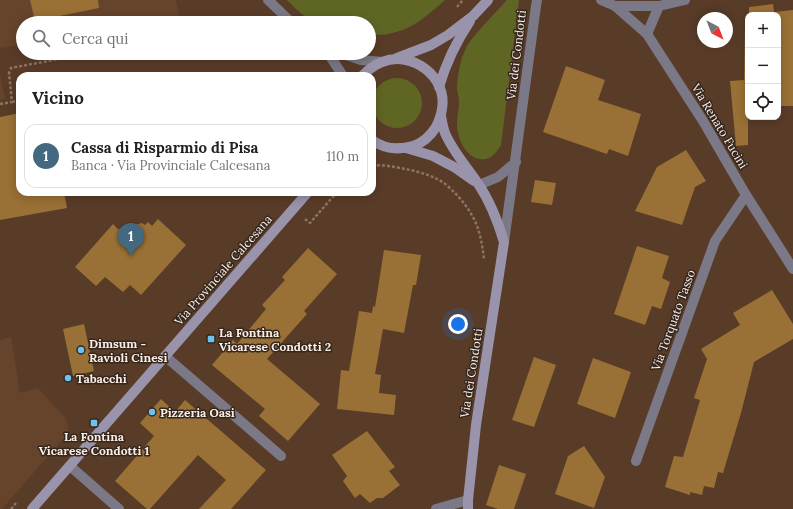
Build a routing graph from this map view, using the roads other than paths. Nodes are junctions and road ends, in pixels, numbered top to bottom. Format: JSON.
{"nodes":[{"id":1,"x":268,"y":0,"type":"edge"},
{"id":2,"x":488,"y":0,"type":"edge"},
{"id":3,"x":537,"y":0,"type":"edge"},
{"id":4,"x":601,"y":0,"type":"edge"},
{"id":5,"x":685,"y":0,"type":"edge"},
{"id":6,"x":615,"y":6,"type":"junction"},
{"id":7,"x":659,"y":6,"type":"junction"},
{"id":8,"x":285,"y":16,"type":"edge"},
{"id":9,"x":473,"y":16,"type":"junction"},
{"id":10,"x":647,"y":34,"type":"junction"},
{"id":11,"x":393,"y":59,"type":"junction"},
{"id":12,"x":333,"y":60,"type":"edge"},
{"id":13,"x":361,"y":60,"type":"edge"},
{"id":14,"x":382,"y":62,"type":"junction"},
{"id":15,"x":340,"y":72,"type":"edge"},
{"id":16,"x":367,"y":72,"type":"edge"},
{"id":17,"x":439,"y":87,"type":"junction"},
{"id":18,"x":441,"y":116,"type":"junction"},
{"id":19,"x":376,"y":144,"type":"edge"},
{"id":20,"x":406,"y":148,"type":"junction"},
{"id":21,"x":516,"y":162,"type":"junction"},
{"id":22,"x":479,"y":185,"type":"junction"},
{"id":23,"x":746,"y":195,"type":"junction"},
{"id":24,"x":305,"y":196,"type":"edge"},
{"id":25,"x":504,"y":242,"type":"junction"},
{"id":26,"x":793,"y":269,"type":"edge"},
{"id":27,"x":165,"y":356,"type":"junction"},
{"id":28,"x":281,"y":456,"type":"dead end"},
{"id":29,"x":636,"y":460,"type":"dead end"},
{"id":30,"x":70,"y":466,"type":"junction"},
{"id":31,"x":468,"y":504,"type":"edge"},
{"id":32,"x":32,"y":509,"type":"edge"},
{"id":33,"x":119,"y":509,"type":"edge"},
{"id":34,"x":436,"y":509,"type":"edge"}],
"edges":[{"from":1,"to":8,"type":"street"},
{"from":2,"to":9,"type":"main road"},
{"from":3,"to":21,"type":"street","name":"Via dei Condotti"},
{"from":4,"to":6,"type":"street"},
{"from":5,"to":7,"type":"street"},
{"from":6,"to":7,"type":"street"},
{"from":6,"to":10,"type":"street","name":"Via Renato Fucini"},
{"from":7,"to":10,"type":"street"},
{"from":9,"to":11,"type":"main road"},
{"from":9,"to":17,"type":"main road"},
{"from":10,"to":23,"type":"street","name":"Via Renato Fucini"},
{"from":11,"to":14,"type":"main road"},
{"from":11,"to":17,"type":"main road"},
{"from":12,"to":15,"type":"street"},
{"from":13,"to":14,"type":"street"},
{"from":14,"to":16,"type":"main road"},
{"from":17,"to":18,"type":"main road"},
{"from":18,"to":20,"type":"main road"},
{"from":18,"to":22,"type":"main road","name":"Via dei Condotti"},
{"from":19,"to":20,"type":"main road","name":"Via dei Condotti"},
{"from":20,"to":22,"type":"main road","name":"Via dei Condotti"},
{"from":21,"to":22,"type":"street"},
{"from":21,"to":25,"type":"street","name":"Via dei Condotti"},
{"from":22,"to":25,"type":"main road","name":"Via dei Condotti"},
{"from":23,"to":26,"type":"street","name":"Via Renato Fucini"},
{"from":23,"to":29,"type":"street","name":"Via Torquato Tasso"},
{"from":24,"to":27,"type":"main road","name":"Via Provinciale Calcesana"},
{"from":25,"to":31,"type":"main road","name":"Via dei Condotti"},
{"from":27,"to":28,"type":"street"},
{"from":27,"to":30,"type":"main road","name":"Via Provinciale Calcesana"},
{"from":30,"to":32,"type":"main road","name":"Via Provinciale Calcesana"},
{"from":30,"to":33,"type":"street"},
{"from":31,"to":34,"type":"street"}]}
